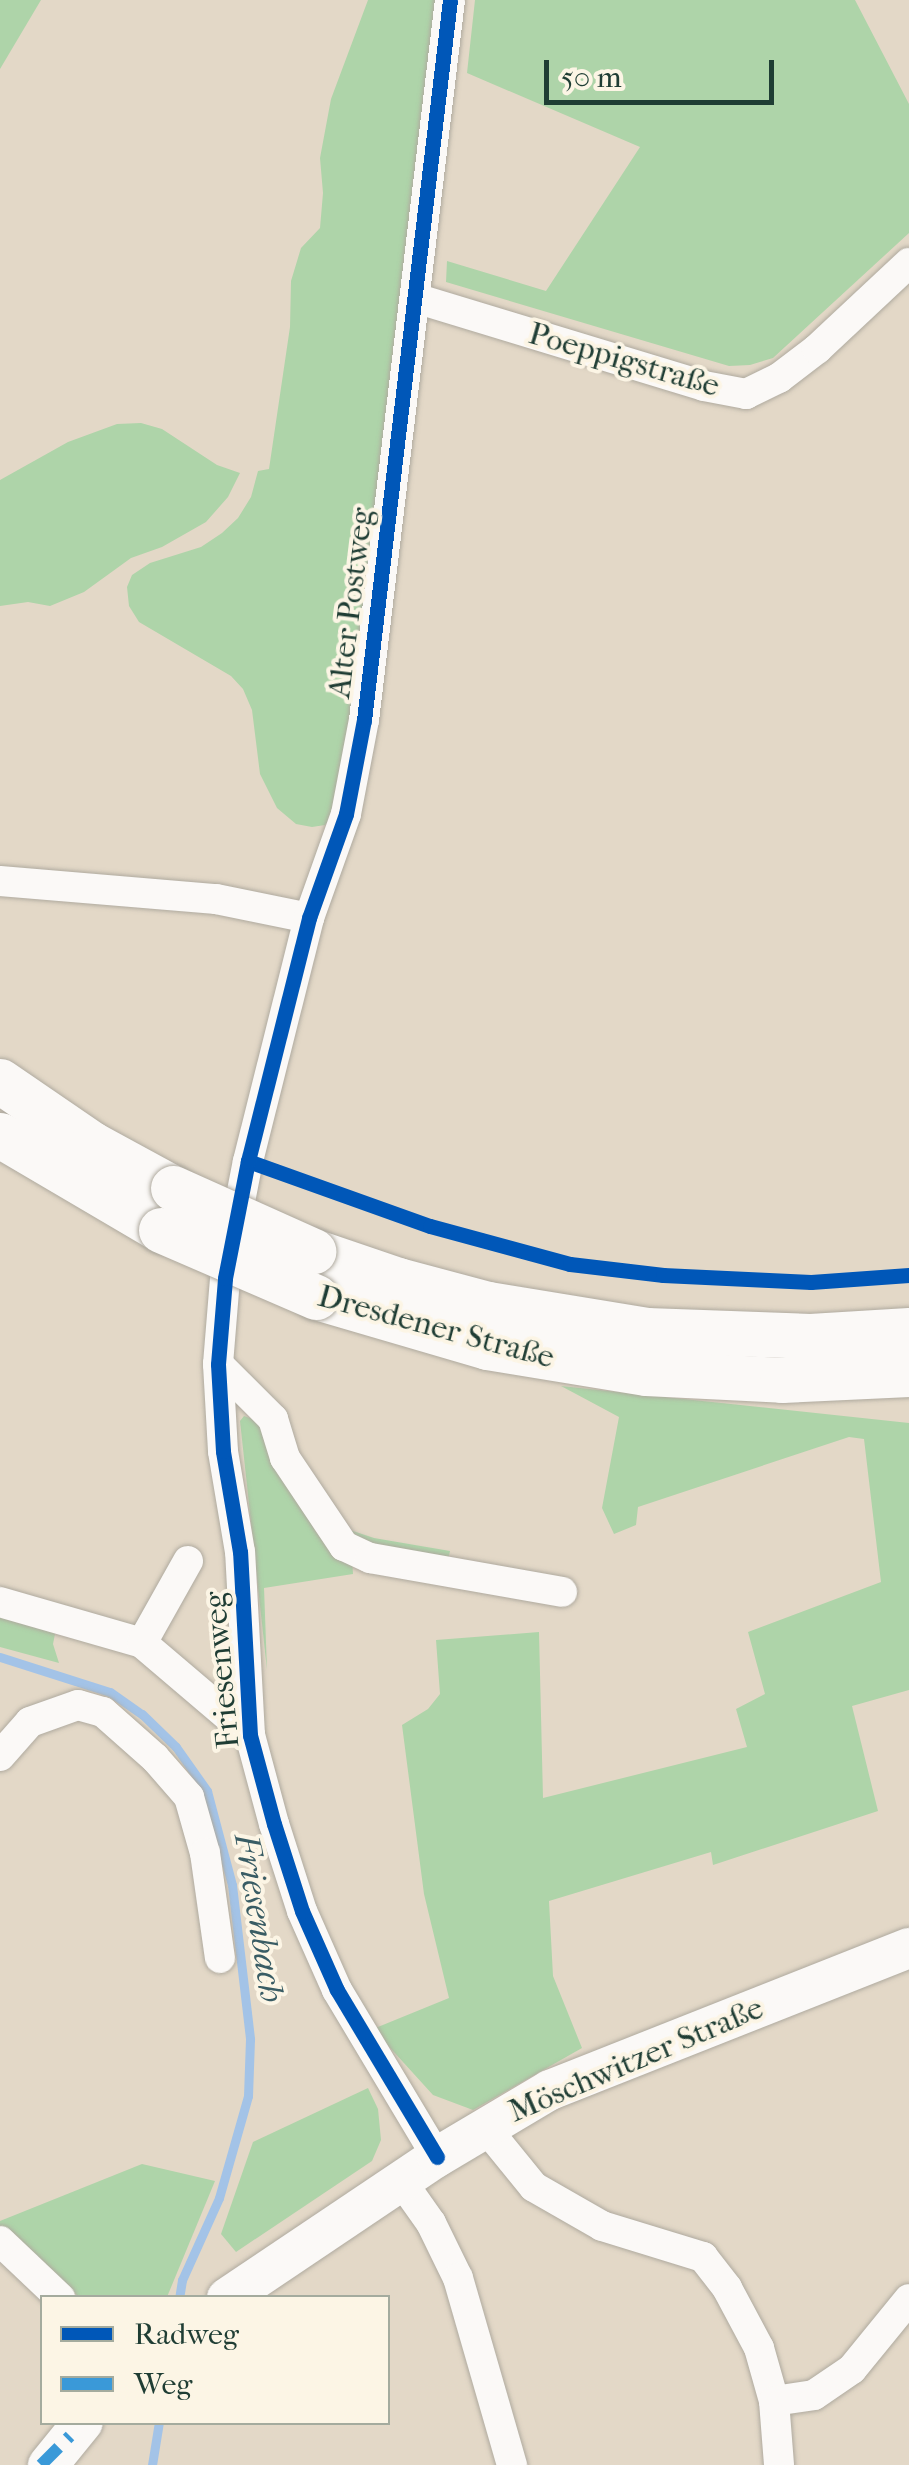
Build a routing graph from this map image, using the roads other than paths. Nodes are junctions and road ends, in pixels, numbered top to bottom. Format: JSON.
{"nodes":[{"id":1,"x":450,"y":0,"type":"edge"},
{"id":2,"x":909,"y":263,"type":"edge"},
{"id":3,"x":415,"y":298,"type":"junction"},
{"id":4,"x":0,"y":880,"type":"edge"},
{"id":5,"x":310,"y":918,"type":"junction"},
{"id":6,"x":0,"y":1081,"type":"edge"},
{"id":7,"x":0,"y":1135,"type":"edge"},
{"id":8,"x":240,"y":1199,"type":"joint"},
{"id":9,"x":167,"y":1209,"type":"junction"},
{"id":10,"x":909,"y":1330,"type":"edge"},
{"id":11,"x":218,"y":1364,"type":"junction"},
{"id":12,"x":909,"y":1374,"type":"edge"},
{"id":13,"x":188,"y":1561,"type":"dead end"},
{"id":14,"x":562,"y":1592,"type":"dead end"},
{"id":15,"x":0,"y":1602,"type":"edge"},
{"id":16,"x":142,"y":1643,"type":"junction"},
{"id":17,"x":250,"y":1735,"type":"junction"},
{"id":18,"x":0,"y":1756,"type":"edge"},
{"id":19,"x":909,"y":1948,"type":"edge"},
{"id":20,"x":220,"y":1958,"type":"dead end"},
{"id":21,"x":485,"y":2127,"type":"junction"},
{"id":22,"x":437,"y":2157,"type":"junction"},
{"id":23,"x":402,"y":2182,"type":"junction"},
{"id":24,"x":0,"y":2241,"type":"edge"},
{"id":25,"x":57,"y":2295,"type":"edge"},
{"id":26,"x":232,"y":2295,"type":"edge"},
{"id":27,"x":909,"y":2299,"type":"edge"},
{"id":28,"x":774,"y":2401,"type":"junction"},
{"id":29,"x":81,"y":2425,"type":"edge"},
{"id":30,"x":48,"y":2465,"type":"edge"},
{"id":31,"x":512,"y":2465,"type":"edge"},
{"id":32,"x":779,"y":2465,"type":"edge"}],
"edges":[{"from":1,"to":3,"type":"street","name":"Alter Postweg"},
{"from":2,"to":3,"type":"street","name":"Poeppigstraße"},
{"from":3,"to":5,"type":"street","name":"Alter Postweg"},
{"from":4,"to":5,"type":"street"},
{"from":5,"to":8,"type":"street","name":"Alter Postweg"},
{"from":6,"to":9,"type":"main road"},
{"from":7,"to":9,"type":"main road","name":"Dresdener Straße"},
{"from":8,"to":11,"type":"street","name":"Friesenweg"},
{"from":9,"to":10,"type":"main road","bridge":true},
{"from":9,"to":12,"type":"main road","name":"Dresdener Straße","bridge":true},
{"from":11,"to":14,"type":"street"},
{"from":11,"to":17,"type":"street","name":"Friesenweg"},
{"from":13,"to":16,"type":"street"},
{"from":15,"to":16,"type":"street"},
{"from":16,"to":17,"type":"street"},
{"from":17,"to":22,"type":"street","name":"Friesenweg"},
{"from":18,"to":20,"type":"street"},
{"from":19,"to":21,"type":"main road","name":"Möschwitzer Straße"},
{"from":21,"to":22,"type":"main road","name":"Möschwitzer Straße"},
{"from":21,"to":28,"type":"street"},
{"from":22,"to":23,"type":"main road","name":"Möschwitzer Straße"},
{"from":23,"to":26,"type":"main road","name":"Möschwitzer Straße"},
{"from":23,"to":31,"type":"street"},
{"from":24,"to":25,"type":"street"},
{"from":27,"to":28,"type":"street"},
{"from":28,"to":32,"type":"street"},
{"from":29,"to":30,"type":"main road"}]}
